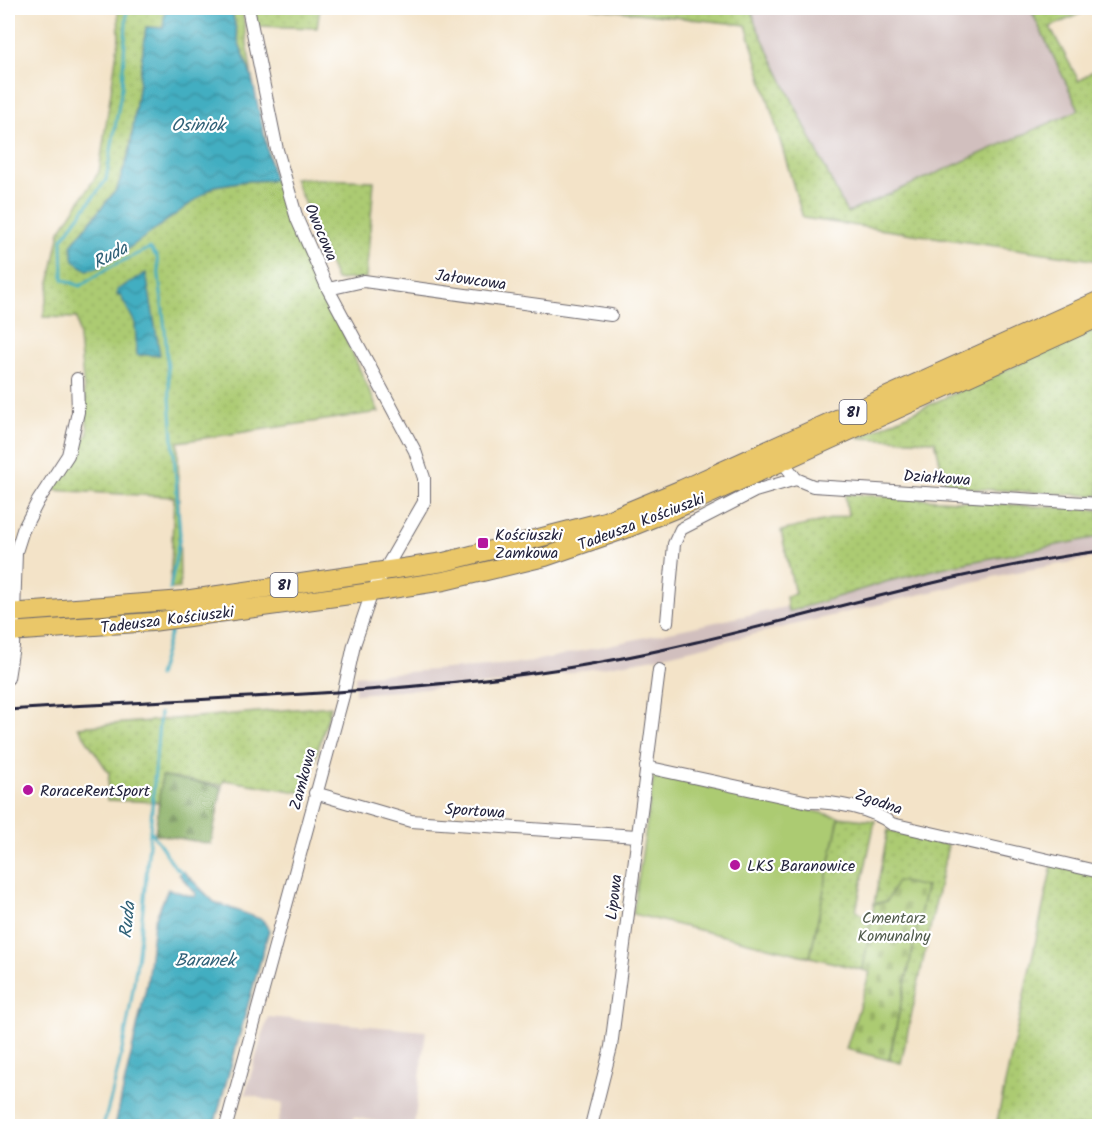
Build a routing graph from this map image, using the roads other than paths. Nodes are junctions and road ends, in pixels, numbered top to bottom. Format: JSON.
{"nodes":[{"id":1,"x":248,"y":8,"type":"edge"},
{"id":2,"x":328,"y":289,"type":"junction"},
{"id":3,"x":1100,"y":300,"type":"edge"},
{"id":4,"x":611,"y":315,"type":"dead end"},
{"id":5,"x":1100,"y":317,"type":"edge"},
{"id":6,"x":77,"y":379,"type":"dead end"},
{"id":7,"x":415,"y":451,"type":"joint"},
{"id":8,"x":782,"y":461,"type":"junction"},
{"id":9,"x":796,"y":478,"type":"junction"},
{"id":10,"x":1100,"y":504,"type":"edge"},
{"id":11,"x":12,"y":551,"type":"edge"},
{"id":12,"x":384,"y":571,"type":"junction"},
{"id":13,"x":372,"y":592,"type":"junction"},
{"id":14,"x":10,"y":613,"type":"edge"},
{"id":15,"x":667,"y":622,"type":"dead end"},
{"id":16,"x":10,"y":632,"type":"edge"},
{"id":17,"x":659,"y":670,"type":"dead end"},
{"id":18,"x":8,"y":678,"type":"edge"},
{"id":19,"x":646,"y":767,"type":"junction"},
{"id":20,"x":315,"y":794,"type":"junction"},
{"id":21,"x":637,"y":836,"type":"junction"},
{"id":22,"x":1100,"y":872,"type":"edge"},
{"id":23,"x":226,"y":1126,"type":"edge"},
{"id":24,"x":591,"y":1126,"type":"edge"}],
"edges":[{"from":1,"to":2,"type":"street","name":"Owocowa"},
{"from":2,"to":4,"type":"street","name":"Jałowcowa"},
{"from":2,"to":7,"type":"street","name":"Owocowa"},
{"from":3,"to":12,"type":"main road","name":"Tadeusza Kościuszki","number":"81"},
{"from":5,"to":8,"type":"main road","name":"Tadeusza Kościuszki","number":"81"},
{"from":6,"to":11,"type":"street"},
{"from":7,"to":12,"type":"street","name":"Zamkowa"},
{"from":8,"to":9,"type":"street"},
{"from":8,"to":13,"type":"main road","name":"Tadeusza Kościuszki","number":"81"},
{"from":9,"to":10,"type":"street","name":"Działkowa"},
{"from":9,"to":15,"type":"street"},
{"from":11,"to":14,"type":"street"},
{"from":12,"to":13,"type":"street","name":"Zamkowa"},
{"from":12,"to":14,"type":"main road","name":"Tadeusza Kościuszki","number":"81"},
{"from":13,"to":16,"type":"main road","name":"Tadeusza Kościuszki","number":"81"},
{"from":13,"to":20,"type":"street","name":"Zamkowa"},
{"from":14,"to":16,"type":"street"},
{"from":16,"to":18,"type":"street"},
{"from":17,"to":19,"type":"street","name":"Lipowa"},
{"from":19,"to":21,"type":"street","name":"Lipowa"},
{"from":19,"to":22,"type":"street","name":"Zgodna"},
{"from":20,"to":21,"type":"street","name":"Sportowa"},
{"from":20,"to":23,"type":"street","name":"Zamkowa"},
{"from":21,"to":24,"type":"street","name":"Lipowa"}]}
